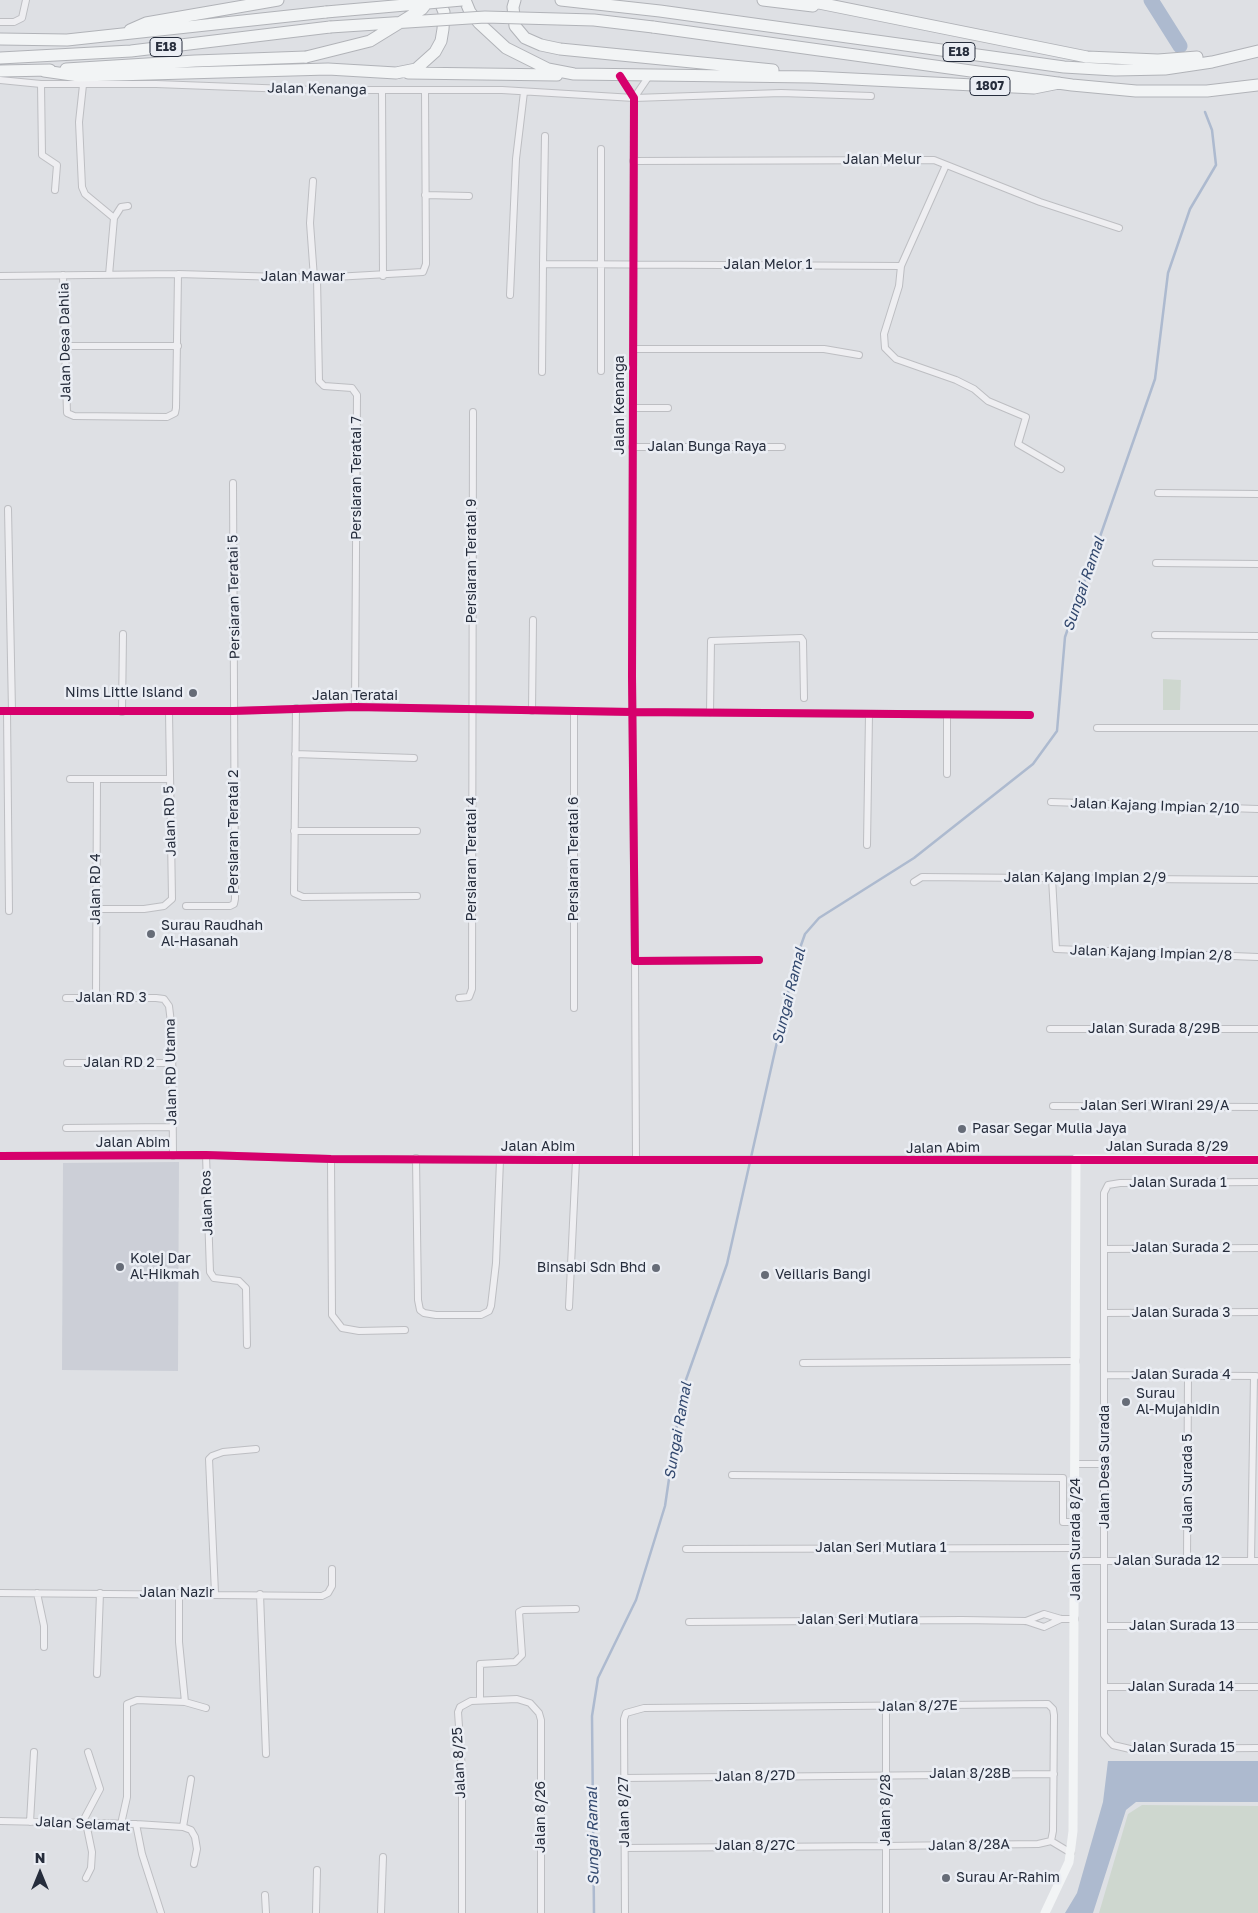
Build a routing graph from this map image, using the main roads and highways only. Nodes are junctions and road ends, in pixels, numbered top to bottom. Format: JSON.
{"nodes":[{"id":1,"x":278,"y":0,"type":"edge"},
{"id":2,"x":429,"y":0,"type":"edge"},
{"id":3,"x":438,"y":0,"type":"edge"},
{"id":4,"x":463,"y":0,"type":"edge"},
{"id":5,"x":515,"y":0,"type":"edge"},
{"id":6,"x":561,"y":0,"type":"edge"},
{"id":7,"x":763,"y":0,"type":"edge"},
{"id":8,"x":804,"y":0,"type":"edge"},
{"id":9,"x":858,"y":12,"type":"junction"},
{"id":10,"x":121,"y":34,"type":"junction"},
{"id":11,"x":0,"y":39,"type":"edge"},
{"id":12,"x":1258,"y":51,"type":"edge"},
{"id":13,"x":0,"y":58,"type":"edge"},
{"id":14,"x":0,"y":70,"type":"edge"},
{"id":15,"x":44,"y":71,"type":"junction"},
{"id":16,"x":396,"y":73,"type":"junction"},
{"id":17,"x":574,"y":74,"type":"junction"},
{"id":18,"x":812,"y":77,"type":"junction"},
{"id":19,"x":921,"y":82,"type":"joint"},
{"id":20,"x":1059,"y":83,"type":"junction"},
{"id":21,"x":1258,"y":86,"type":"edge"}],
"edges":[{"from":1,"to":10,"type":"highway"},
{"from":2,"to":15,"type":"highway","number":"E18","bridge":true},
{"from":3,"to":16,"type":"highway"},
{"from":4,"to":10,"type":"highway","number":"E18","bridge":true},
{"from":4,"to":17,"type":"highway","number":"E18"},
{"from":5,"to":18,"type":"highway"},
{"from":6,"to":12,"type":"highway","number":"E18"},
{"from":7,"to":9,"type":"highway"},
{"from":8,"to":9,"type":"highway"},
{"from":9,"to":12,"type":"highway"},
{"from":10,"to":11,"type":"highway","number":"E18"},
{"from":13,"to":20,"type":"highway","number":"E18","bridge":true},
{"from":14,"to":15,"type":"highway","number":"E18"},
{"from":15,"to":16,"type":"highway"},
{"from":16,"to":17,"type":"highway"},
{"from":17,"to":18,"type":"highway","number":"E18"},
{"from":18,"to":19,"type":"highway","number":"E18"},
{"from":19,"to":20,"type":"highway","number":"1807"},
{"from":20,"to":21,"type":"highway","number":"E18"}]}
